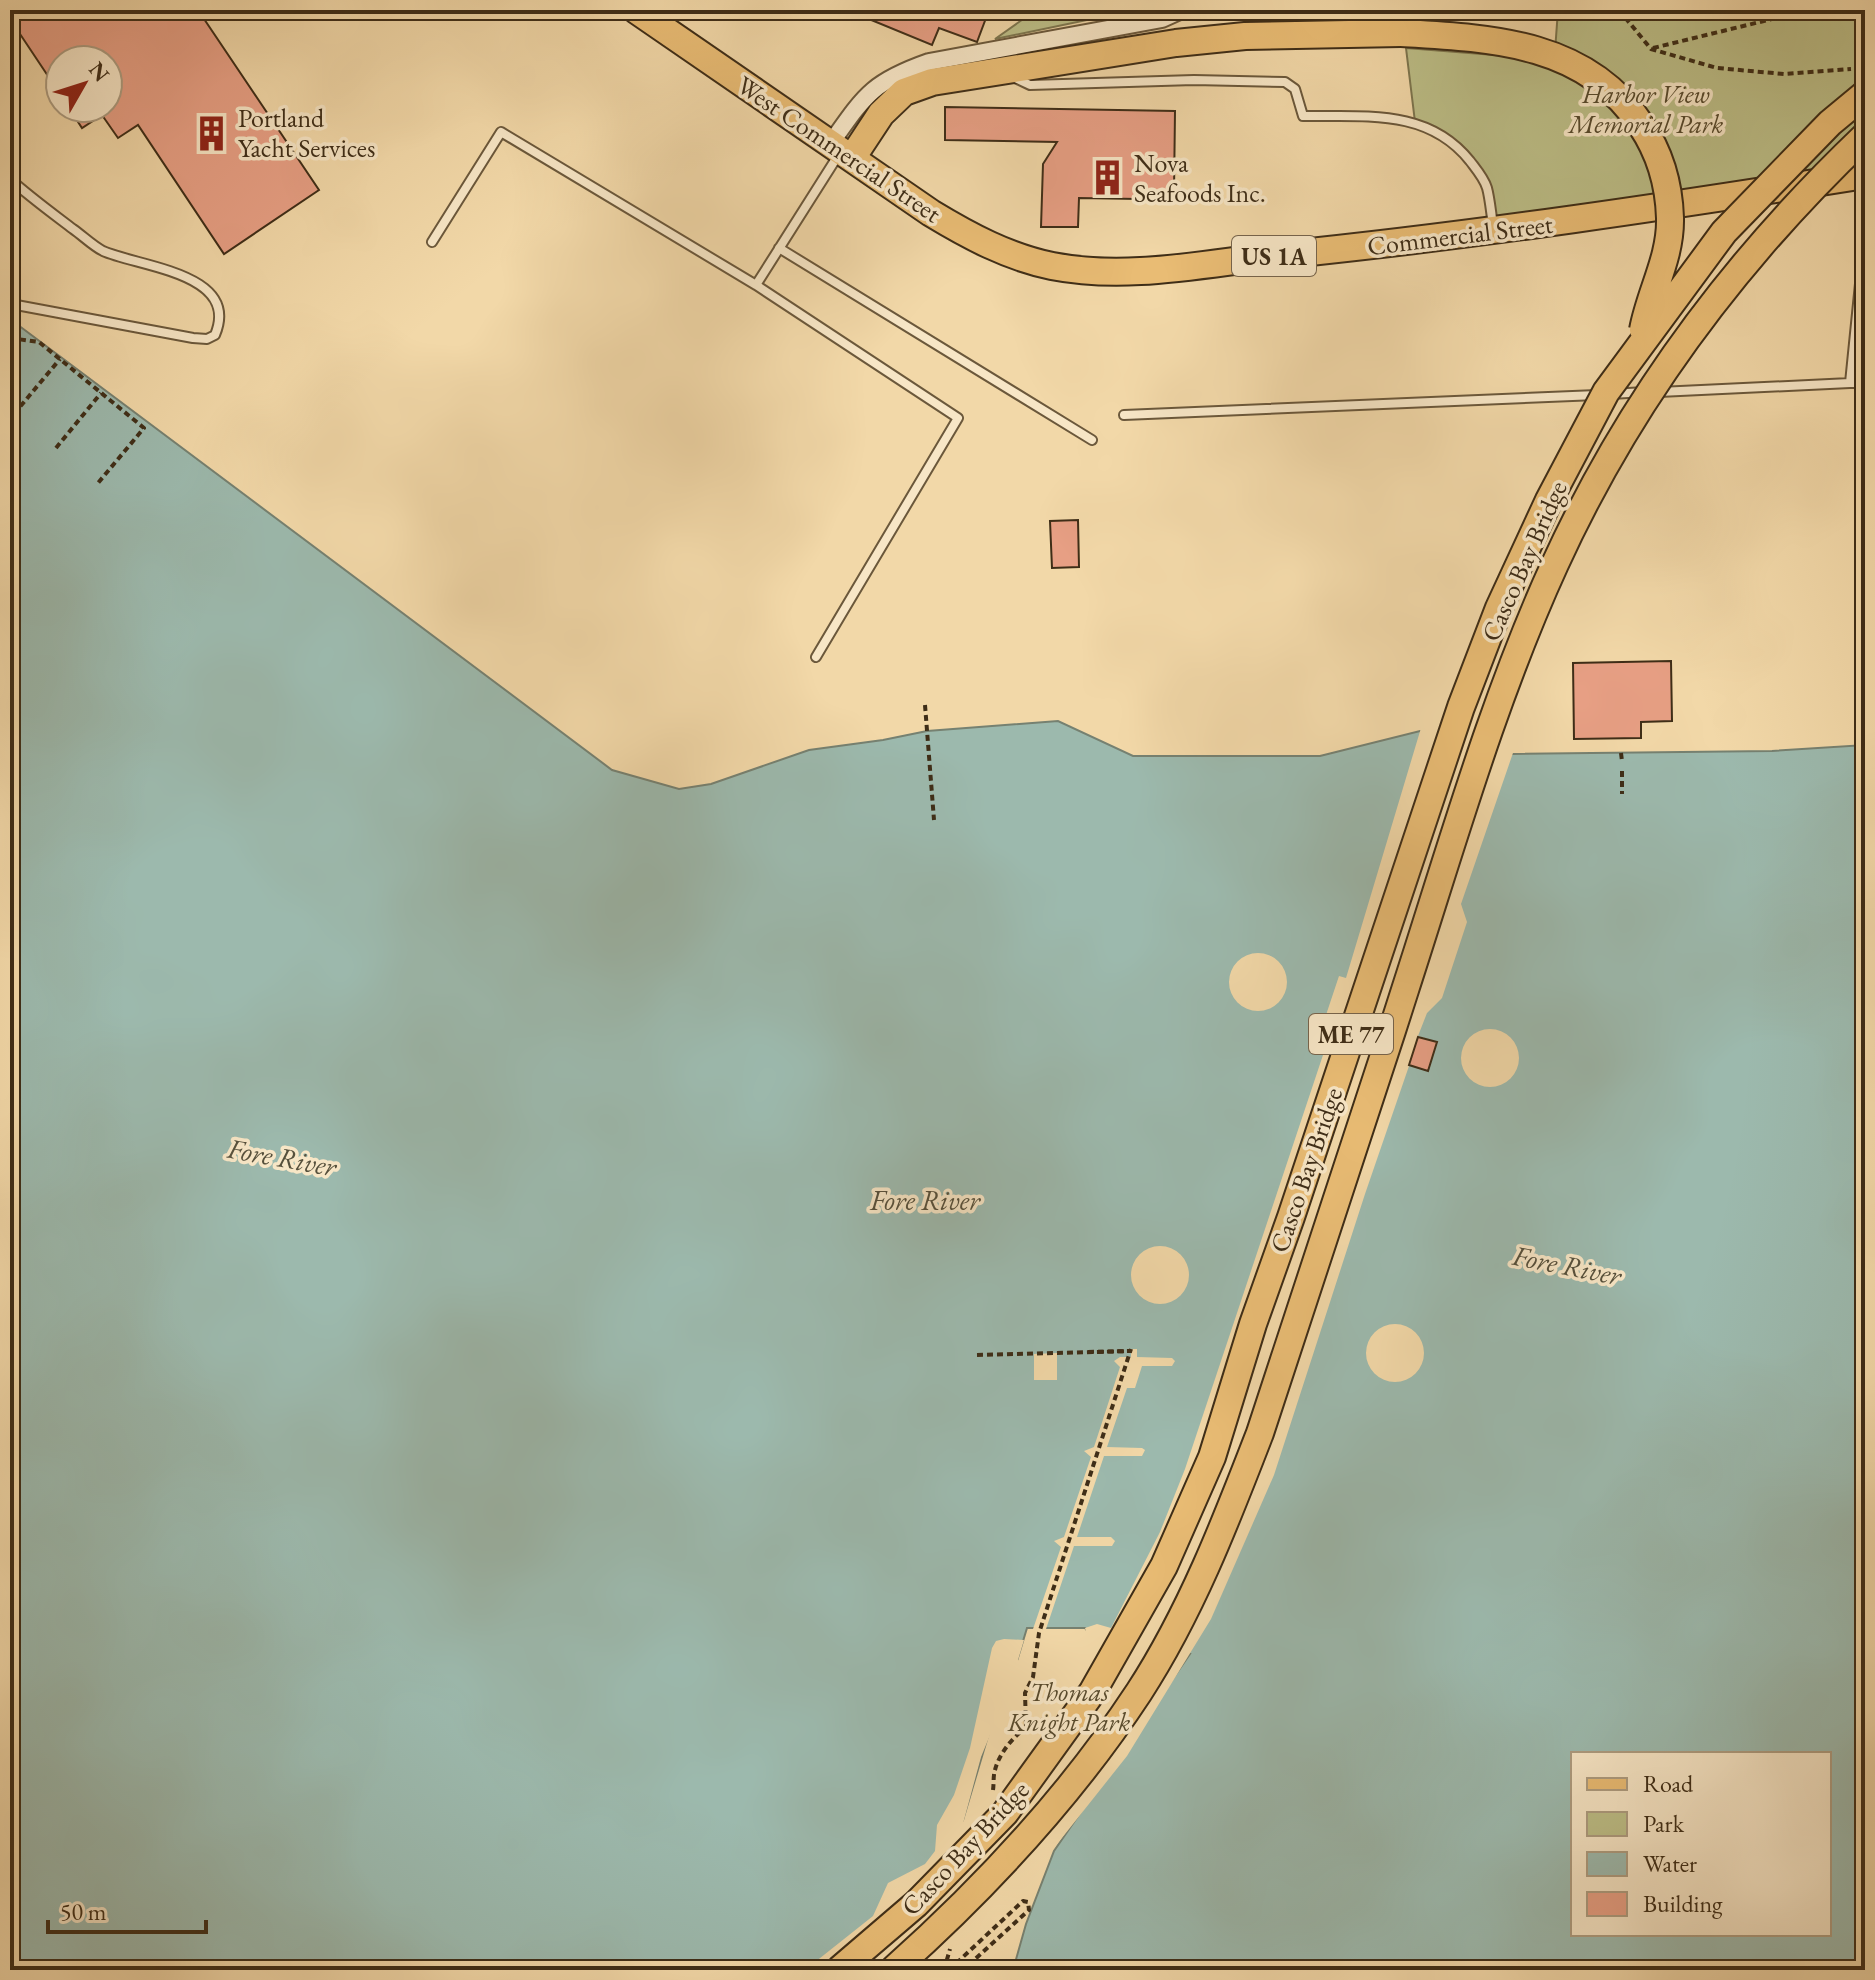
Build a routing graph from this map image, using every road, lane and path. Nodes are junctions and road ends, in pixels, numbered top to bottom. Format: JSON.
{"nodes":[{"id":1,"x":636,"y":10,"type":"edge"},
{"id":2,"x":1182,"y":10,"type":"edge"},
{"id":3,"x":1619,"y":10,"type":"edge"},
{"id":4,"x":1809,"y":10,"type":"edge"},
{"id":5,"x":1651,"y":49,"type":"junction"},
{"id":6,"x":1851,"y":69,"type":"dead end"},
{"id":7,"x":1002,"y":72,"type":"junction"},
{"id":8,"x":1865,"y":94,"type":"edge"},
{"id":9,"x":1865,"y":136,"type":"edge"},
{"id":10,"x":841,"y":150,"type":"junction"},
{"id":11,"x":1865,"y":175,"type":"edge"},
{"id":12,"x":10,"y":179,"type":"edge"},
{"id":13,"x":1494,"y":229,"type":"junction"},
{"id":14,"x":1865,"y":234,"type":"edge"},
{"id":15,"x":432,"y":242,"type":"dead end"},
{"id":16,"x":779,"y":248,"type":"junction"},
{"id":17,"x":1053,"y":266,"type":"joint"},
{"id":18,"x":756,"y":285,"type":"junction"},
{"id":19,"x":11,"y":304,"type":"edge"},
{"id":20,"x":10,"y":338,"type":"edge"},
{"id":21,"x":1640,"y":343,"type":"junction"},
{"id":22,"x":60,"y":359,"type":"junction"},
{"id":23,"x":1850,"y":383,"type":"junction"},
{"id":24,"x":1865,"y":383,"type":"edge"},
{"id":25,"x":101,"y":393,"type":"junction"},
{"id":26,"x":14,"y":414,"type":"dead end"},
{"id":27,"x":1124,"y":415,"type":"dead end"},
{"id":28,"x":1092,"y":440,"type":"dead end"},
{"id":29,"x":56,"y":448,"type":"dead end"},
{"id":30,"x":98,"y":483,"type":"dead end"},
{"id":31,"x":816,"y":657,"type":"dead end"},
{"id":32,"x":925,"y":705,"type":"dead end"},
{"id":33,"x":1621,"y":753,"type":"dead end"},
{"id":34,"x":1622,"y":761,"type":"dead end"},
{"id":35,"x":1622,"y":771,"type":"dead end"},
{"id":36,"x":1622,"y":794,"type":"dead end"},
{"id":37,"x":934,"y":820,"type":"dead end"},
{"id":38,"x":977,"y":1355,"type":"dead end"},
{"id":39,"x":1051,"y":1718,"type":"dead end"},
{"id":40,"x":839,"y":1970,"type":"edge"},
{"id":41,"x":893,"y":1970,"type":"edge"},
{"id":42,"x":949,"y":1970,"type":"edge"},
{"id":43,"x":963,"y":1970,"type":"edge"}],
"edges":[{"from":1,"to":10,"type":"main road","name":"West Commercial Street","number":"US 1A"},
{"from":2,"to":10,"type":"street"},
{"from":3,"to":5,"type":"path"},
{"from":4,"to":5,"type":"path"},
{"from":5,"to":6,"type":"path"},
{"from":7,"to":10,"type":"main road"},
{"from":7,"to":13,"type":"lane"},
{"from":7,"to":21,"type":"main road","bridge":true},
{"from":8,"to":21,"type":"main road","name":"Casco Bay Bridge","number":"ME 77","bridge":true},
{"from":9,"to":41,"type":"main road","name":"Casco Bay Bridge","number":"ME 77","bridge":true},
{"from":10,"to":16,"type":"lane"},
{"from":10,"to":17,"type":"main road","name":"West Commercial Street","number":"US 1A"},
{"from":11,"to":13,"type":"main road","name":"Commercial Street","number":"US 1A"},
{"from":12,"to":19,"type":"lane"},
{"from":13,"to":17,"type":"main road","name":"Commercial Street","number":"US 1A"},
{"from":14,"to":23,"type":"lane"},
{"from":15,"to":18,"type":"lane"},
{"from":16,"to":18,"type":"lane"},
{"from":16,"to":28,"type":"lane"},
{"from":18,"to":31,"type":"lane"},
{"from":20,"to":22,"type":"path"},
{"from":21,"to":40,"type":"main road","name":"Casco Bay Bridge","number":"ME 77","bridge":true},
{"from":22,"to":25,"type":"path"},
{"from":22,"to":26,"type":"path"},
{"from":23,"to":24,"type":"lane"},
{"from":23,"to":27,"type":"lane"},
{"from":25,"to":29,"type":"path"},
{"from":25,"to":30,"type":"path"},
{"from":32,"to":37,"type":"path"},
{"from":33,"to":34,"type":"path"},
{"from":35,"to":36,"type":"path"},
{"from":38,"to":39,"type":"path"},
{"from":42,"to":43,"type":"path"}]}
